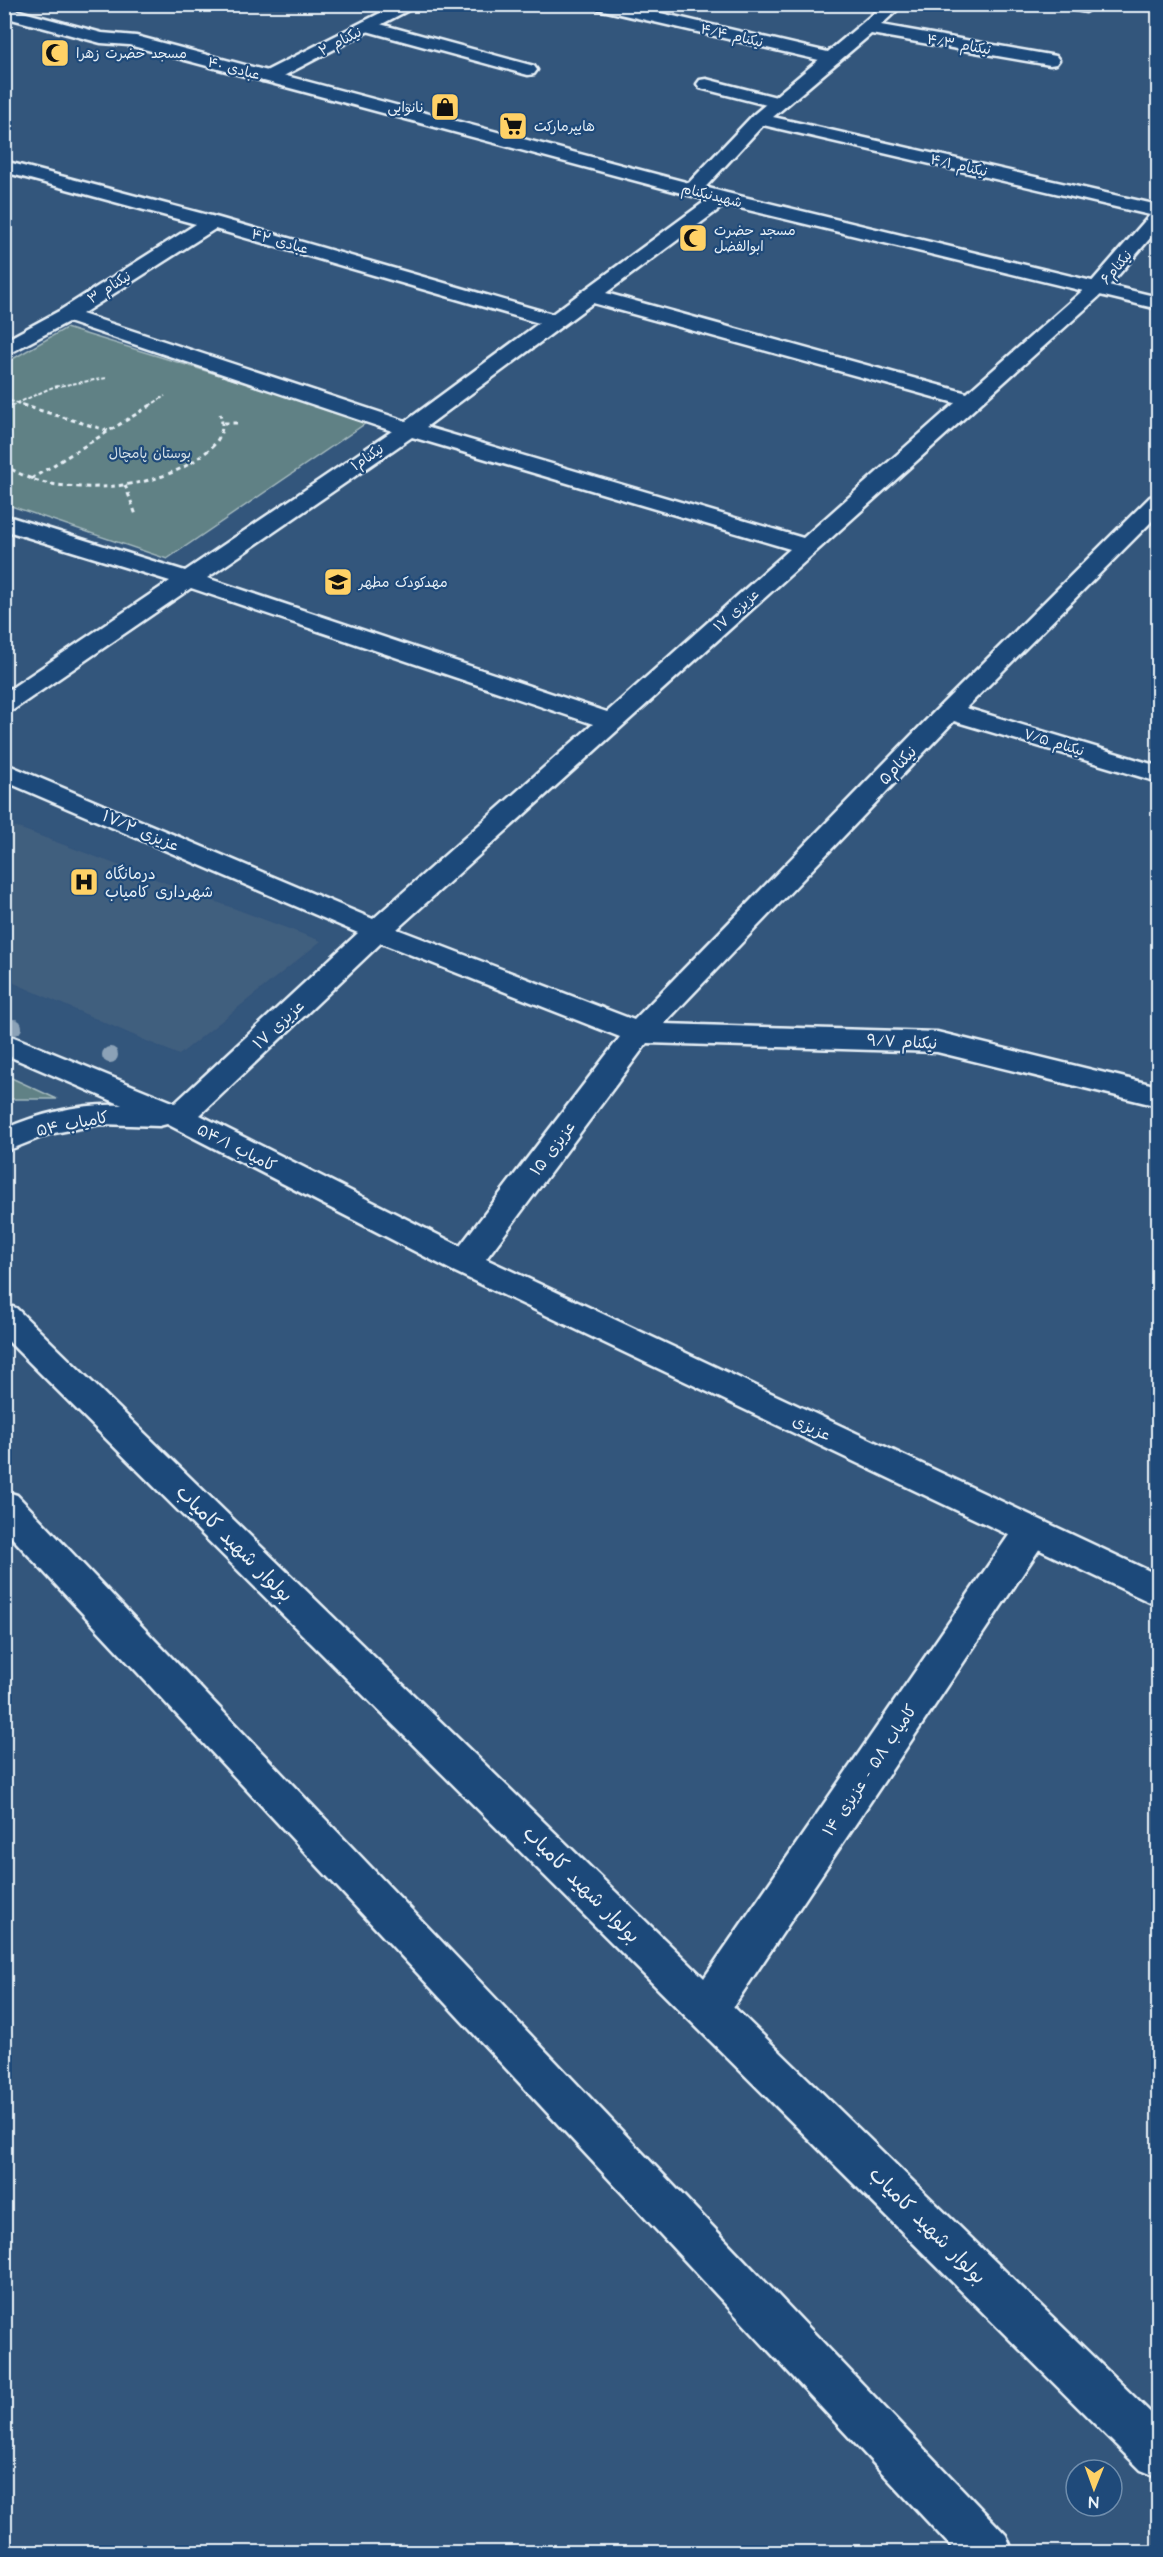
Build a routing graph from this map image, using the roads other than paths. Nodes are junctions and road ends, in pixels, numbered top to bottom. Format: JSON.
{"nodes":[{"id":1,"x":22,"y":4,"type":"edge"},
{"id":2,"x":412,"y":4,"type":"edge"},
{"id":3,"x":598,"y":4,"type":"edge"},
{"id":4,"x":896,"y":4,"type":"edge"},
{"id":5,"x":4,"y":12,"type":"edge"},
{"id":6,"x":369,"y":26,"type":"junction"},
{"id":7,"x":868,"y":28,"type":"junction"},
{"id":8,"x":130,"y":40,"type":"junction"},
{"id":9,"x":832,"y":58,"type":"junction"},
{"id":10,"x":1050,"y":60,"type":"dead end"},
{"id":11,"x":528,"y":70,"type":"dead end"},
{"id":12,"x":268,"y":77,"type":"junction"},
{"id":13,"x":706,"y":84,"type":"dead end"},
{"id":14,"x":778,"y":103,"type":"junction"},
{"id":15,"x":759,"y":119,"type":"junction"},
{"id":16,"x":4,"y":166,"type":"edge"},
{"id":17,"x":692,"y":190,"type":"junction"},
{"id":18,"x":722,"y":198,"type":"junction"},
{"id":19,"x":1158,"y":211,"type":"edge"},
{"id":20,"x":1158,"y":218,"type":"edge"},
{"id":21,"x":212,"y":222,"type":"junction"},
{"id":22,"x":1096,"y":289,"type":"junction"},
{"id":23,"x":590,"y":295,"type":"junction"},
{"id":24,"x":1158,"y":303,"type":"edge"},
{"id":25,"x":66,"y":315,"type":"junction"},
{"id":26,"x":554,"y":321,"type":"junction"},
{"id":27,"x":4,"y":350,"type":"edge"},
{"id":28,"x":972,"y":400,"type":"junction"},
{"id":29,"x":409,"y":429,"type":"junction"},
{"id":30,"x":1158,"y":502,"type":"edge"},
{"id":31,"x":4,"y":522,"type":"edge"},
{"id":32,"x":808,"y":547,"type":"junction"},
{"id":33,"x":188,"y":579,"type":"junction"},
{"id":34,"x":4,"y":705,"type":"edge"},
{"id":35,"x":949,"y":711,"type":"junction"},
{"id":36,"x":611,"y":722,"type":"junction"},
{"id":37,"x":4,"y":771,"type":"edge"},
{"id":38,"x":1158,"y":774,"type":"edge"},
{"id":39,"x":377,"y":931,"type":"junction"},
{"id":40,"x":639,"y":1033,"type":"junction"},
{"id":41,"x":4,"y":1042,"type":"edge"},
{"id":42,"x":1158,"y":1096,"type":"edge"},
{"id":43,"x":179,"y":1117,"type":"junction"},
{"id":44,"x":4,"y":1142,"type":"edge"},
{"id":45,"x":465,"y":1263,"type":"junction"},
{"id":46,"x":4,"y":1316,"type":"edge"},
{"id":47,"x":4,"y":1505,"type":"edge"},
{"id":48,"x":1031,"y":1532,"type":"junction"},
{"id":49,"x":1158,"y":1591,"type":"edge"},
{"id":50,"x":708,"y":2008,"type":"junction"},
{"id":51,"x":1158,"y":2453,"type":"edge"},
{"id":52,"x":989,"y":2553,"type":"edge"}],
"edges":[{"from":1,"to":8,"type":"street"},
{"from":2,"to":6,"type":"street","name":"نیکنام ۲"},
{"from":3,"to":9,"type":"street","name":"نیکنام ۴/۴"},
{"from":4,"to":7,"type":"street"},
{"from":5,"to":8,"type":"street"},
{"from":6,"to":11,"type":"street"},
{"from":6,"to":12,"type":"street","name":"نیکنام ۲"},
{"from":7,"to":9,"type":"street"},
{"from":7,"to":10,"type":"street","name":"نیکنام ۴/۳"},
{"from":8,"to":12,"type":"street","name":"عبادی ۴۰"},
{"from":9,"to":14,"type":"street"},
{"from":12,"to":17,"type":"street","name":"شهیدنیکنام"},
{"from":13,"to":14,"type":"street"},
{"from":14,"to":15,"type":"street"},
{"from":15,"to":17,"type":"street"},
{"from":15,"to":19,"type":"street","name":"نیکنام ۴/۱"},
{"from":16,"to":21,"type":"street","name":"عبادی ۴۲"},
{"from":17,"to":18,"type":"street","name":"شهیدنیکنام"},
{"from":18,"to":22,"type":"street","name":"شهیدنیکنام"},
{"from":18,"to":23,"type":"street","name":"نیکنام۱"},
{"from":20,"to":22,"type":"street","name":"نیکنام۶"},
{"from":21,"to":25,"type":"street","name":"نیکنام ۳"},
{"from":21,"to":26,"type":"street","name":"عبادی ۴۲"},
{"from":22,"to":24,"type":"street","name":"شهیدنیکنام"},
{"from":22,"to":28,"type":"street","name":"عزیزی ۱۷"},
{"from":23,"to":26,"type":"street","name":"نیکنام۱"},
{"from":23,"to":28,"type":"street"},
{"from":25,"to":27,"type":"street","name":"نیکنام ۳"},
{"from":25,"to":29,"type":"street"},
{"from":26,"to":29,"type":"street","name":"نیکنام۱"},
{"from":28,"to":32,"type":"street","name":"عزیزی ۱۷"},
{"from":29,"to":32,"type":"street"},
{"from":29,"to":33,"type":"street","name":"نیکنام۱"},
{"from":30,"to":35,"type":"street","name":"نیکنام۵"},
{"from":31,"to":33,"type":"street"},
{"from":32,"to":36,"type":"street","name":"عزیزی ۱۷"},
{"from":33,"to":34,"type":"street","name":"نیکنام۱"},
{"from":33,"to":36,"type":"street"},
{"from":35,"to":38,"type":"street","name":"نیکنام ۷/۵"},
{"from":35,"to":40,"type":"street","name":"نیکنام۵"},
{"from":36,"to":39,"type":"street","name":"عزیزی ۱۷"},
{"from":37,"to":39,"type":"street","name":"عزیزی ۱۷/۲"},
{"from":39,"to":40,"type":"street"},
{"from":39,"to":43,"type":"street","name":"عزیزی ۱۷"},
{"from":40,"to":42,"type":"street","name":"نیکنام ۹/۷"},
{"from":40,"to":45,"type":"street","name":"عزیزی ۱۵"},
{"from":41,"to":43,"type":"street","name":"کامیاب ۵۴/۱"},
{"from":43,"to":44,"type":"street","name":"کامیاب ۵۴"},
{"from":43,"to":45,"type":"street","name":"کامیاب ۵۴/۱"},
{"from":45,"to":48,"type":"street","name":"عزیزی"},
{"from":46,"to":50,"type":"street","name":"بولوار شهید کامیاب"},
{"from":47,"to":52,"type":"street"},
{"from":48,"to":49,"type":"street","name":"عزیزی"},
{"from":48,"to":50,"type":"street","name":"کامیاب ۵۸ - عزیزی ۱۴"},
{"from":50,"to":51,"type":"street","name":"بولوار شهید کامیاب"}]}
